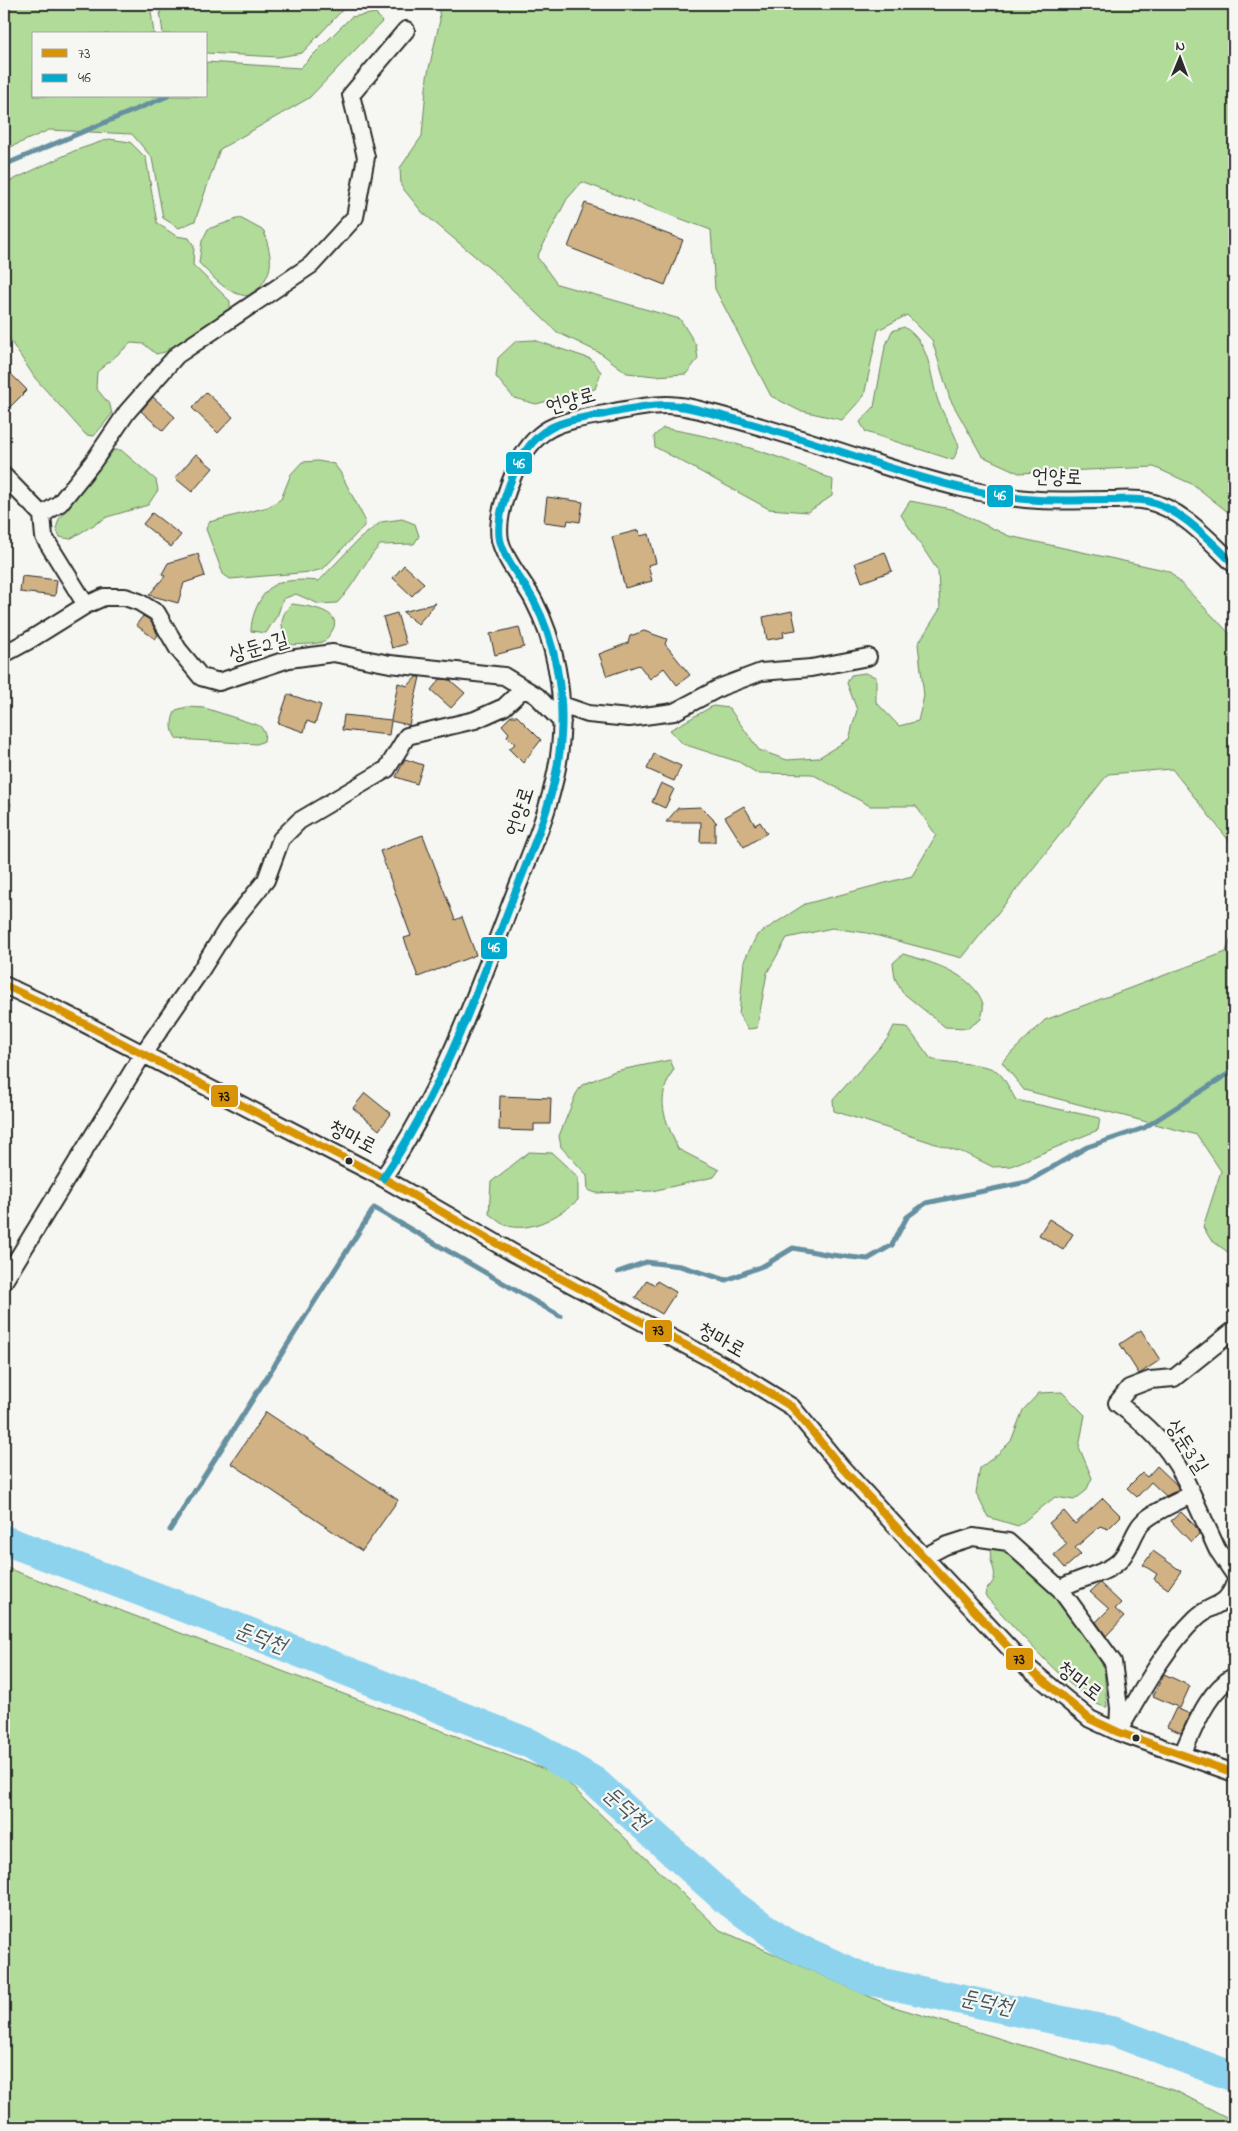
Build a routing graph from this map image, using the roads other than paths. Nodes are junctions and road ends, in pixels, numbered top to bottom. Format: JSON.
{"nodes":[{"id":1,"x":406,"y":30,"type":"dead end"},
{"id":2,"x":4,"y":476,"type":"edge"},
{"id":3,"x":42,"y":515,"type":"junction"},
{"id":4,"x":1234,"y":564,"type":"edge"},
{"id":5,"x":86,"y":605,"type":"junction"},
{"id":6,"x":4,"y":654,"type":"edge"},
{"id":7,"x":868,"y":657,"type":"dead end"},
{"id":8,"x":524,"y":688,"type":"junction"},
{"id":9,"x":562,"y":705,"type":"junction"},
{"id":10,"x":562,"y":722,"type":"junction"},
{"id":11,"x":4,"y":985,"type":"edge"},
{"id":12,"x":143,"y":1054,"type":"junction"},
{"id":13,"x":384,"y":1178,"type":"junction"},
{"id":14,"x":4,"y":1281,"type":"edge"},
{"id":15,"x":1234,"y":1330,"type":"edge"},
{"id":16,"x":1192,"y":1494,"type":"junction"},
{"id":17,"x":924,"y":1557,"type":"junction"},
{"id":18,"x":1234,"y":1574,"type":"edge"},
{"id":19,"x":1060,"y":1589,"type":"junction"},
{"id":20,"x":1233,"y":1594,"type":"edge"},
{"id":21,"x":1234,"y":1676,"type":"edge"},
{"id":22,"x":1118,"y":1732,"type":"junction"},
{"id":23,"x":1182,"y":1754,"type":"junction"},
{"id":24,"x":1234,"y":1773,"type":"edge"}],
"edges":[{"from":1,"to":3,"type":"street"},
{"from":2,"to":3,"type":"street"},
{"from":3,"to":5,"type":"street"},
{"from":4,"to":9,"type":"street","name":"언양로"},
{"from":5,"to":6,"type":"street","name":"상둔2길"},
{"from":5,"to":8,"type":"street","name":"상둔2길"},
{"from":7,"to":9,"type":"street"},
{"from":8,"to":10,"type":"street","name":"상둔2길"},
{"from":8,"to":12,"type":"street"},
{"from":9,"to":10,"type":"street","name":"언양로"},
{"from":10,"to":13,"type":"street","name":"언양로"},
{"from":11,"to":12,"type":"street","name":"청마로"},
{"from":12,"to":13,"type":"street","name":"청마로"},
{"from":12,"to":14,"type":"street"},
{"from":13,"to":17,"type":"street","name":"청마로"},
{"from":15,"to":16,"type":"street","name":"상둔3길"},
{"from":16,"to":18,"type":"street"},
{"from":16,"to":19,"type":"street","name":"상둔3길"},
{"from":17,"to":19,"type":"street"},
{"from":17,"to":22,"type":"street","name":"청마로"},
{"from":19,"to":22,"type":"street"},
{"from":20,"to":22,"type":"street"},
{"from":21,"to":23,"type":"street"},
{"from":22,"to":23,"type":"street","name":"청마로"},
{"from":23,"to":24,"type":"street","name":"청마로"}]}
